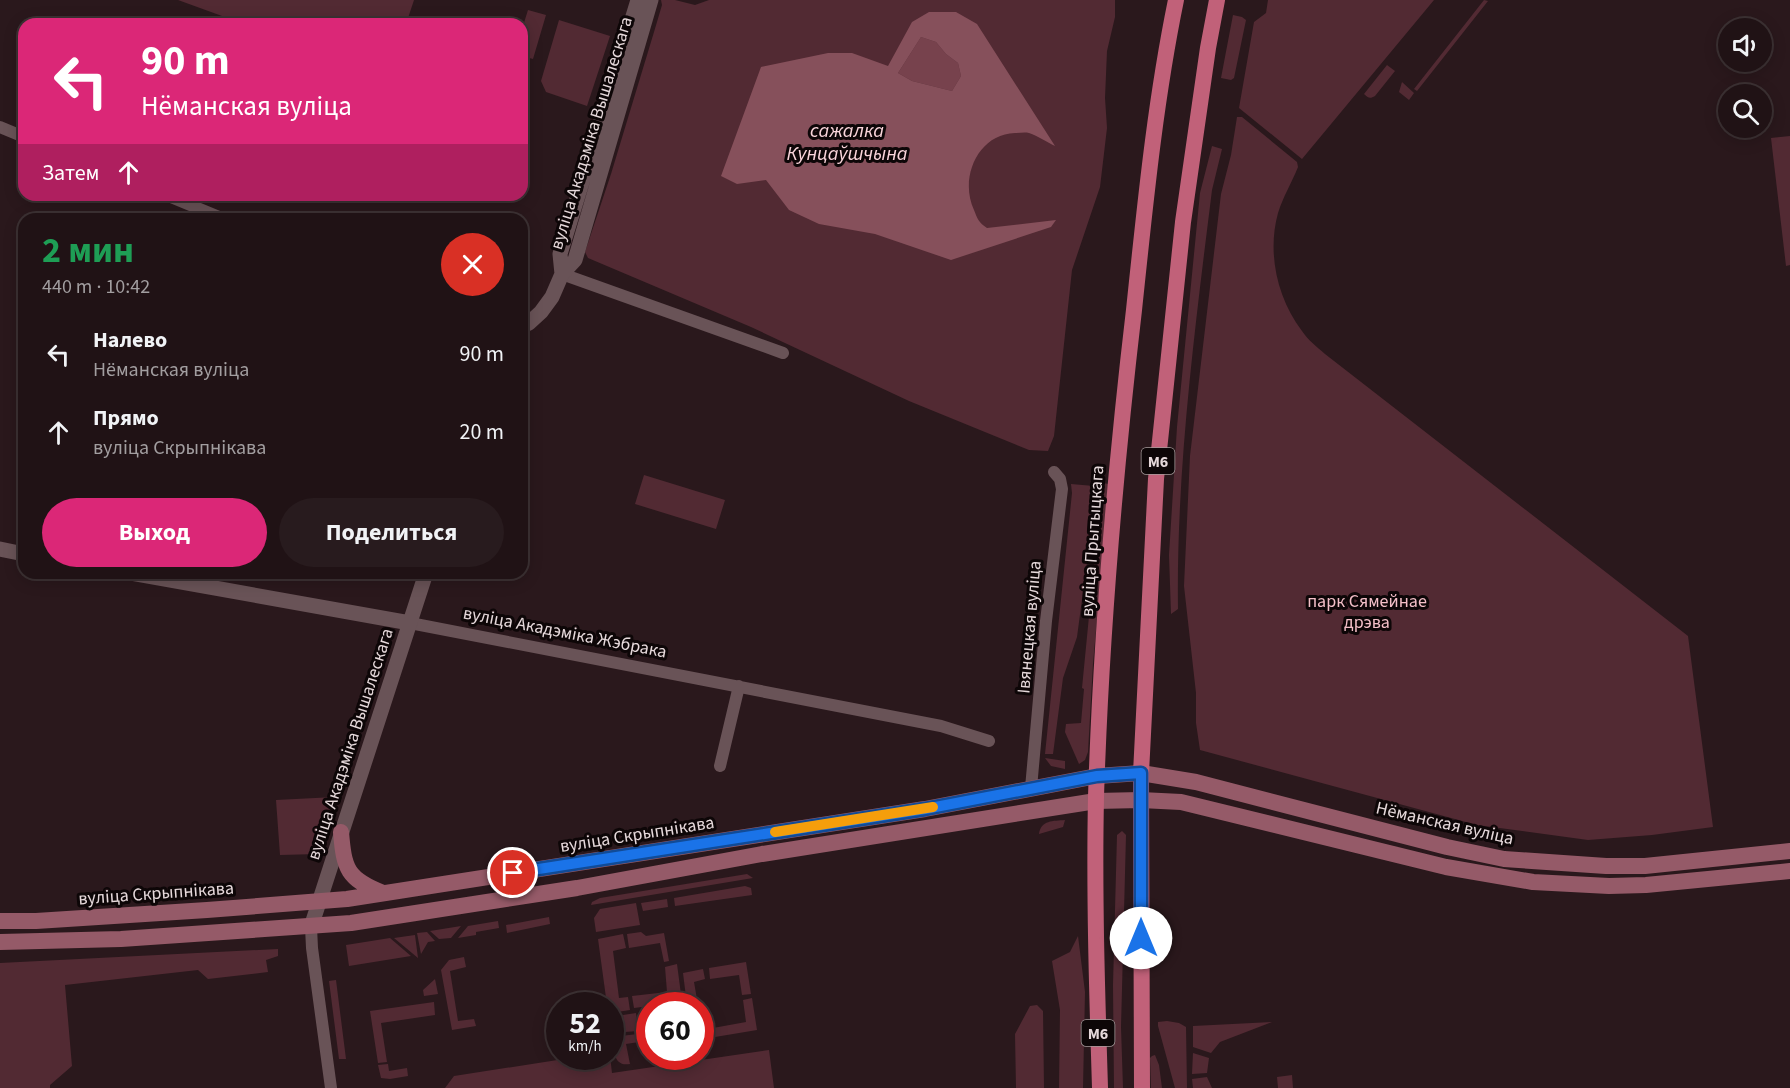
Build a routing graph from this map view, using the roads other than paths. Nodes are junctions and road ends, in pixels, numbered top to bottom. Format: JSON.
{"nodes":[{"id":1,"x":638,"y":0,"type":"edge"},
{"id":2,"x":651,"y":0,"type":"edge"},
{"id":3,"x":1176,"y":0,"type":"edge"},
{"id":4,"x":1217,"y":0,"type":"edge"},
{"id":5,"x":0,"y":127,"type":"edge"},
{"id":6,"x":18,"y":134,"type":"edge"},
{"id":7,"x":181,"y":201,"type":"edge"},
{"id":8,"x":210,"y":213,"type":"edge"},
{"id":9,"x":562,"y":274,"type":"junction"},
{"id":10,"x":528,"y":323,"type":"edge"},
{"id":11,"x":783,"y":353,"type":"dead end"},
{"id":12,"x":1054,"y":472,"type":"dead end"},
{"id":13,"x":0,"y":549,"type":"edge"},
{"id":14,"x":18,"y":553,"type":"edge"},
{"id":15,"x":164,"y":579,"type":"edge"},
{"id":16,"x":424,"y":579,"type":"edge"},
{"id":17,"x":410,"y":623,"type":"junction"},
{"id":18,"x":739,"y":686,"type":"junction"},
{"id":19,"x":989,"y":741,"type":"dead end"},
{"id":20,"x":720,"y":766,"type":"dead end"},
{"id":21,"x":1141,"y":773,"type":"junction"},
{"id":22,"x":1097,"y":776,"type":"junction"},
{"id":23,"x":1031,"y":788,"type":"junction"},
{"id":24,"x":1141,"y":800,"type":"junction"},
{"id":25,"x":1096,"y":801,"type":"junction"},
{"id":26,"x":341,"y":832,"type":"junction"},
{"id":27,"x":1790,"y":851,"type":"edge"},
{"id":28,"x":1790,"y":871,"type":"edge"},
{"id":29,"x":384,"y":893,"type":"junction"},
{"id":30,"x":318,"y":902,"type":"junction"},
{"id":31,"x":0,"y":921,"type":"edge"},
{"id":32,"x":311,"y":927,"type":"junction"},
{"id":33,"x":0,"y":942,"type":"edge"},
{"id":34,"x":330,"y":1088,"type":"edge"},
{"id":35,"x":1100,"y":1088,"type":"edge"},
{"id":36,"x":1142,"y":1088,"type":"edge"}],
"edges":[{"from":1,"to":9,"type":"street","name":"вуліца Акадэміка Вышалескага"},
{"from":2,"to":9,"type":"street","name":"вуліца Акадэміка Вышалескага"},
{"from":3,"to":22,"type":"main road","name":"вуліца Прытыцкага","number":"М6"},
{"from":4,"to":21,"type":"main road","number":"М6"},
{"from":5,"to":6,"type":"street"},
{"from":7,"to":8,"type":"street"},
{"from":9,"to":10,"type":"street","name":"вуліца Акадэміка Вышалескага"},
{"from":9,"to":11,"type":"street"},
{"from":12,"to":23,"type":"street","name":"Івянецкая вуліца"},
{"from":13,"to":14,"type":"street"},
{"from":15,"to":17,"type":"street","name":"вуліца Акадэміка Жэбрака"},
{"from":16,"to":17,"type":"street","name":"вуліца Акадэміка Вышалескага"},
{"from":17,"to":18,"type":"street","name":"вуліца Акадэміка Жэбрака"},
{"from":17,"to":26,"type":"street","name":"вуліца Акадэміка Вышалескага"},
{"from":18,"to":19,"type":"street","name":"вуліца Акадэміка Жэбрака"},
{"from":18,"to":20,"type":"street"},
{"from":21,"to":22,"type":"main road","name":"Нёманская вуліца"},
{"from":21,"to":24,"type":"main road","number":"М6"},
{"from":21,"to":27,"type":"main road","name":"Нёманская вуліца"},
{"from":22,"to":23,"type":"main road","name":"вуліца Скрыпнікава"},
{"from":22,"to":25,"type":"main road","name":"вуліца Прытыцкага","number":"М6"},
{"from":23,"to":29,"type":"main road","name":"вуліца Скрыпнікава"},
{"from":24,"to":25,"type":"main road"},
{"from":24,"to":28,"type":"main road"},
{"from":24,"to":36,"type":"main road","number":"М6"},
{"from":25,"to":32,"type":"main road"},
{"from":25,"to":35,"type":"main road","name":"вуліца Прытыцкага","number":"М6"},
{"from":26,"to":29,"type":"main road"},
{"from":26,"to":30,"type":"street","name":"вуліца Акадэміка Вышалескага"},
{"from":29,"to":30,"type":"main road","name":"вуліца Скрыпнікава"},
{"from":30,"to":31,"type":"main road","name":"вуліца Скрыпнікава"},
{"from":30,"to":32,"type":"street","name":"вуліца Акадэміка Вышалескага"},
{"from":32,"to":33,"type":"main road"},
{"from":32,"to":34,"type":"street"}]}
